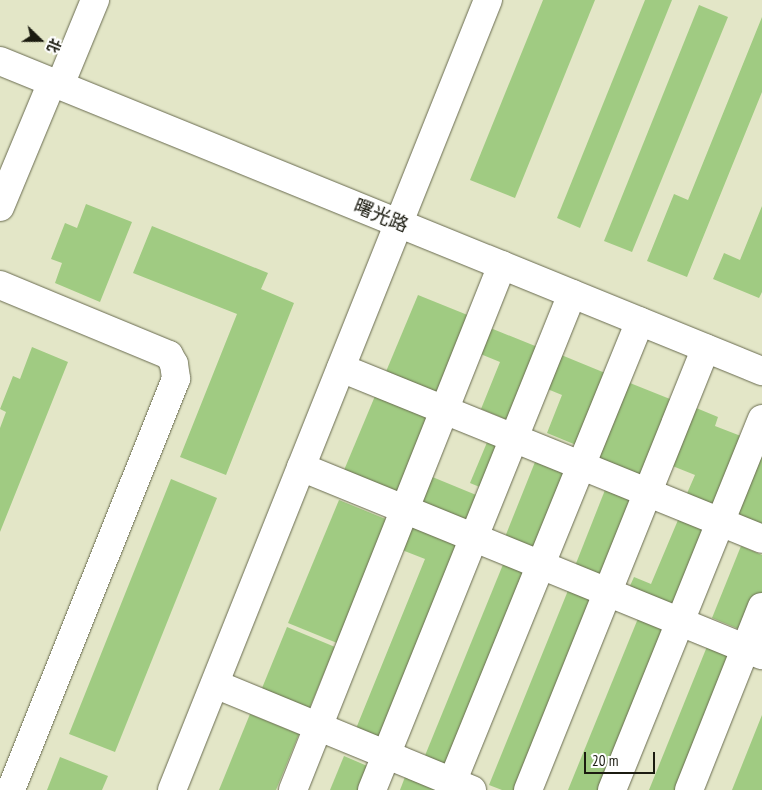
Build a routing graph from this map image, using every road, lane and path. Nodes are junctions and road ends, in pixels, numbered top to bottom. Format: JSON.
{"nodes":[{"id":1,"x":95,"y":0,"type":"edge"},
{"id":2,"x":488,"y":0,"type":"edge"},
{"id":3,"x":0,"y":61,"type":"edge"},
{"id":4,"x":56,"y":84,"type":"junction"},
{"id":5,"x":0,"y":207,"type":"edge"},
{"id":6,"x":399,"y":223,"type":"junction"},
{"id":7,"x":502,"y":265,"type":"junction"},
{"id":8,"x":0,"y":285,"type":"edge"},
{"id":9,"x":572,"y":294,"type":"junction"},
{"id":10,"x":640,"y":321,"type":"junction"},
{"id":11,"x":706,"y":348,"type":"junction"},
{"id":12,"x":341,"y":368,"type":"junction"},
{"id":13,"x":762,"y":371,"type":"edge"},
{"id":14,"x":445,"y":410,"type":"junction"},
{"id":15,"x":762,"y":419,"type":"edge"},
{"id":16,"x":514,"y":438,"type":"junction"},
{"id":17,"x":582,"y":466,"type":"junction"},
{"id":18,"x":301,"y":467,"type":"junction"},
{"id":19,"x":648,"y":492,"type":"junction"},
{"id":20,"x":405,"y":510,"type":"junction"},
{"id":21,"x":721,"y":522,"type":"junction"},
{"id":22,"x":474,"y":538,"type":"junction"},
{"id":23,"x":762,"y":539,"type":"edge"},
{"id":24,"x":541,"y":565,"type":"junction"},
{"id":25,"x":608,"y":592,"type":"junction"},
{"id":26,"x":762,"y":608,"type":"edge"},
{"id":27,"x":680,"y":622,"type":"junction"},
{"id":28,"x":754,"y":652,"type":"edge"},
{"id":29,"x":215,"y":684,"type":"junction"},
{"id":30,"x":318,"y":727,"type":"junction"},
{"id":31,"x":386,"y":755,"type":"junction"},
{"id":32,"x":458,"y":787,"type":"edge"},
{"id":33,"x":11,"y":790,"type":"edge"},
{"id":34,"x":172,"y":790,"type":"edge"},
{"id":35,"x":293,"y":790,"type":"edge"},
{"id":36,"x":372,"y":790,"type":"edge"},
{"id":37,"x":528,"y":790,"type":"edge"},
{"id":38,"x":612,"y":790,"type":"edge"},
{"id":39,"x":688,"y":790,"type":"edge"}],
"edges":[{"from":1,"to":4,"type":"street"},
{"from":2,"to":6,"type":"street"},
{"from":3,"to":4,"type":"street","name":"曙光路"},
{"from":4,"to":5,"type":"street"},
{"from":4,"to":6,"type":"street","name":"曙光路"},
{"from":6,"to":7,"type":"street","name":"曙光路"},
{"from":6,"to":12,"type":"street"},
{"from":7,"to":9,"type":"street","name":"曙光路"},
{"from":7,"to":14,"type":"street"},
{"from":8,"to":33,"type":"street"},
{"from":9,"to":10,"type":"street","name":"曙光路"},
{"from":9,"to":16,"type":"street"},
{"from":10,"to":11,"type":"street","name":"曙光路"},
{"from":10,"to":17,"type":"street"},
{"from":11,"to":13,"type":"street","name":"曙光路"},
{"from":11,"to":19,"type":"street"},
{"from":12,"to":14,"type":"street"},
{"from":12,"to":18,"type":"street"},
{"from":14,"to":16,"type":"street"},
{"from":14,"to":20,"type":"street"},
{"from":15,"to":21,"type":"street"},
{"from":16,"to":17,"type":"street"},
{"from":16,"to":22,"type":"street"},
{"from":17,"to":19,"type":"street"},
{"from":17,"to":24,"type":"street"},
{"from":18,"to":20,"type":"street"},
{"from":18,"to":29,"type":"street"},
{"from":19,"to":21,"type":"street"},
{"from":19,"to":25,"type":"street"},
{"from":20,"to":22,"type":"street"},
{"from":20,"to":30,"type":"street"},
{"from":21,"to":23,"type":"street"},
{"from":21,"to":27,"type":"street"},
{"from":22,"to":24,"type":"street"},
{"from":22,"to":31,"type":"street"},
{"from":24,"to":25,"type":"street"},
{"from":24,"to":32,"type":"street"},
{"from":25,"to":27,"type":"street"},
{"from":25,"to":37,"type":"street"},
{"from":26,"to":28,"type":"street"},
{"from":27,"to":28,"type":"street"},
{"from":27,"to":38,"type":"street"},
{"from":28,"to":39,"type":"street"},
{"from":29,"to":30,"type":"street"},
{"from":29,"to":34,"type":"street"},
{"from":30,"to":31,"type":"street"},
{"from":30,"to":35,"type":"street"},
{"from":31,"to":32,"type":"street"},
{"from":31,"to":36,"type":"street"}]}
